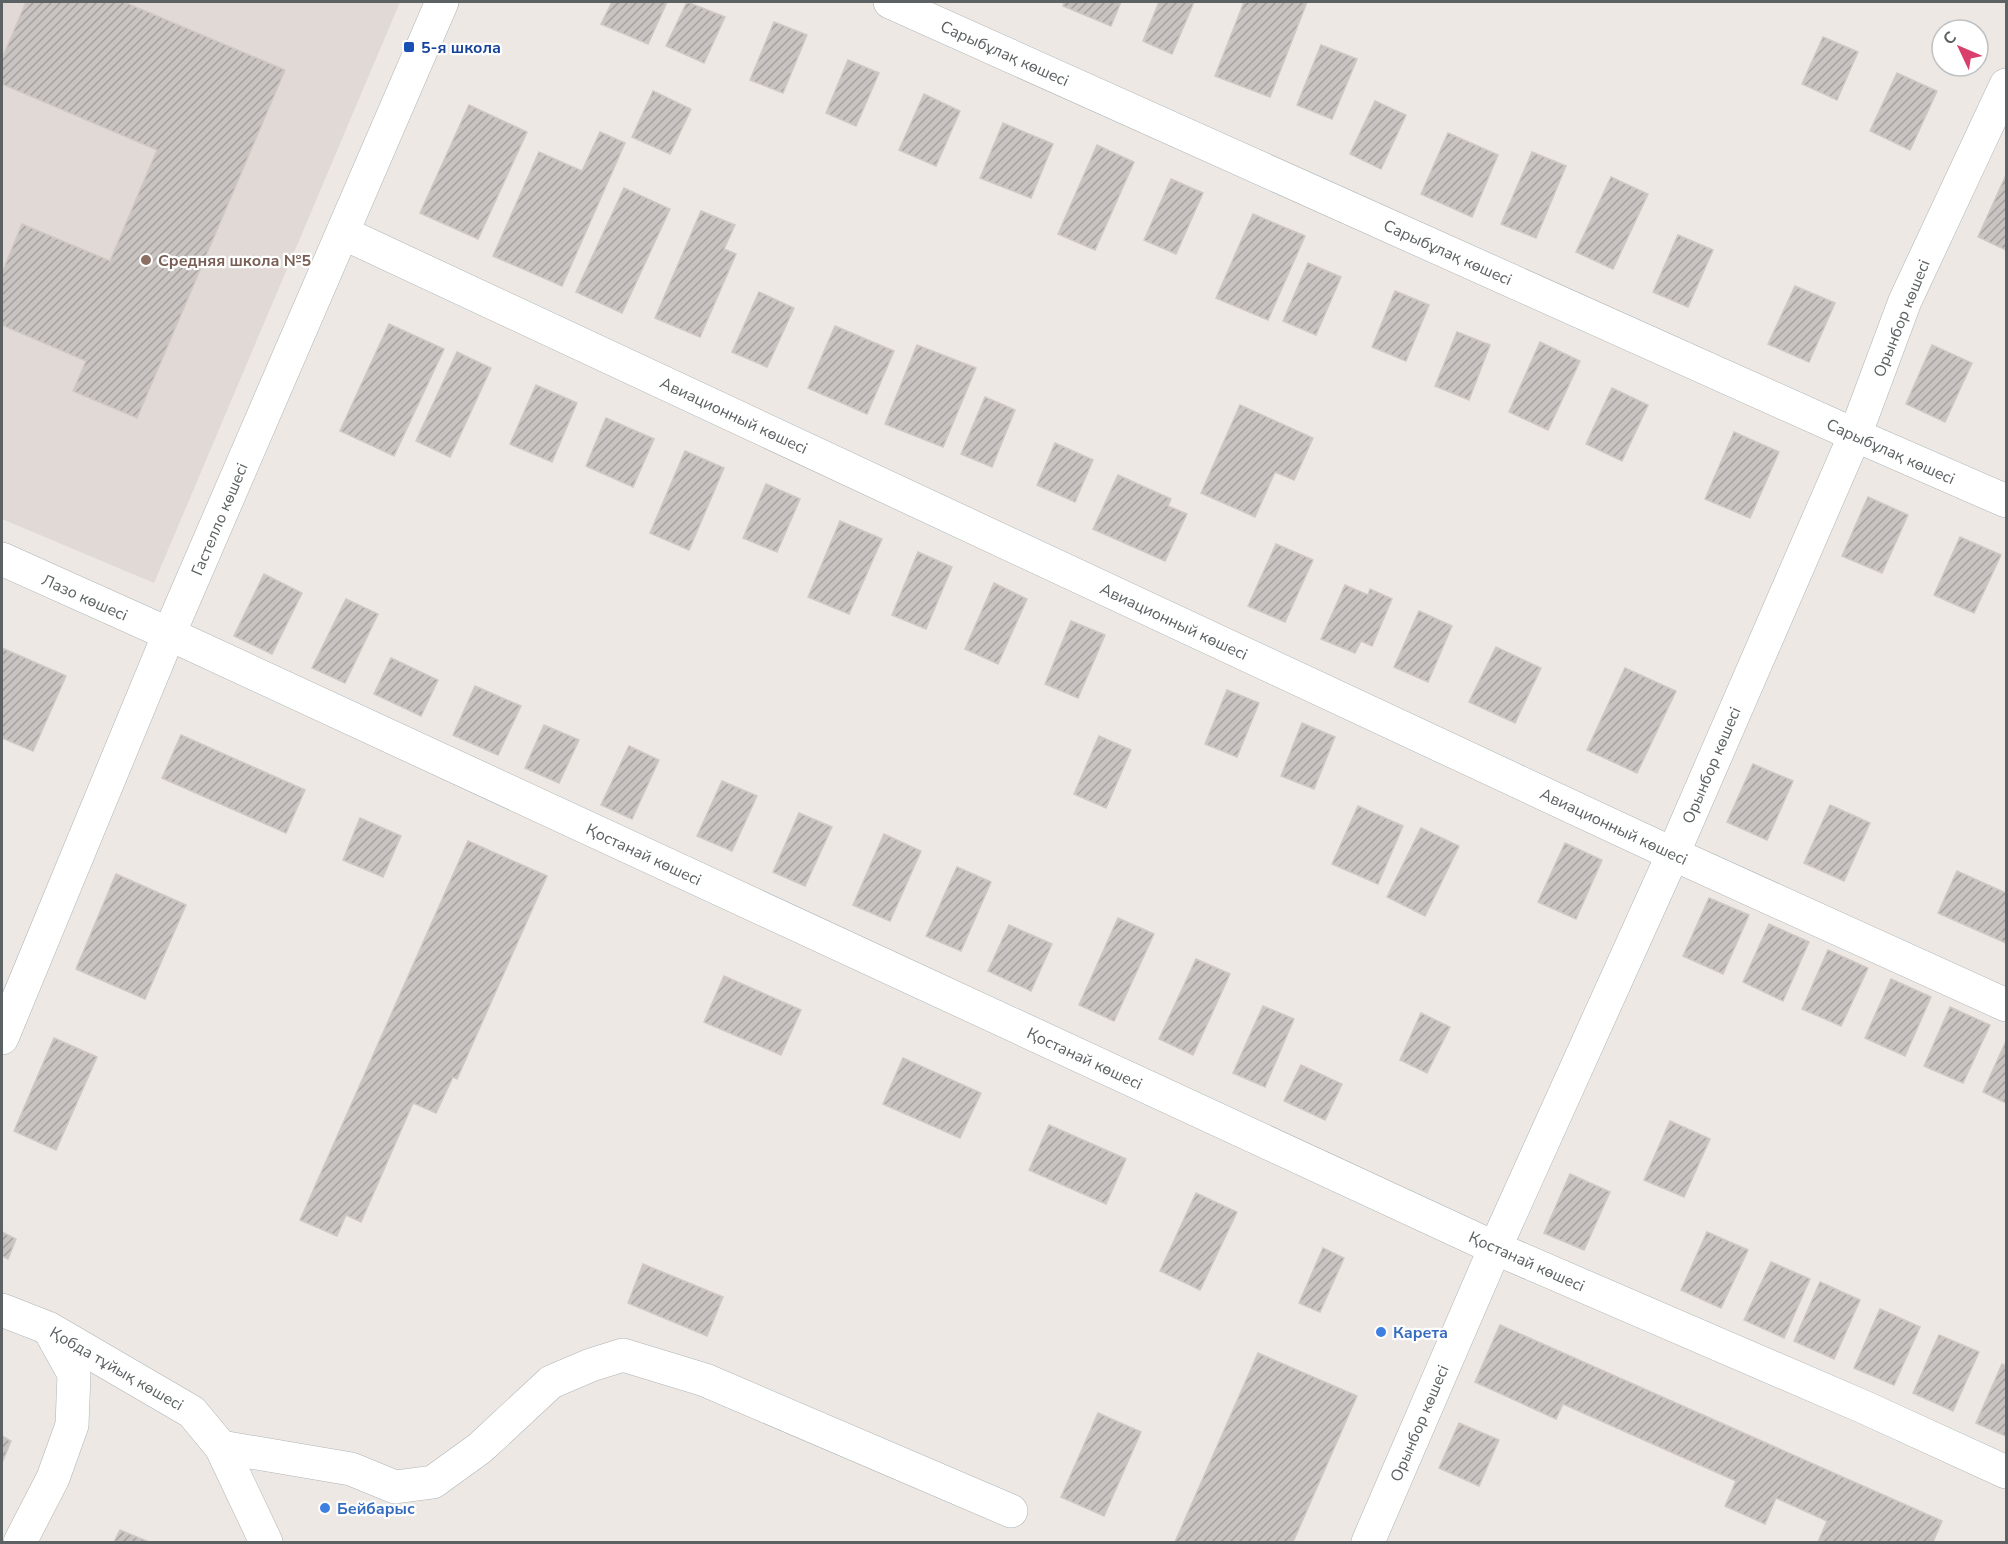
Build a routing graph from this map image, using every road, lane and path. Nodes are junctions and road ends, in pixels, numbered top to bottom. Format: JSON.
{"nodes":[{"id":1,"x":442,"y":2,"type":"edge"},
{"id":2,"x":890,"y":2,"type":"edge"},
{"id":3,"x":2007,"y":85,"type":"edge"},
{"id":4,"x":343,"y":233,"type":"junction"},
{"id":5,"x":1855,"y":435,"type":"junction"},
{"id":6,"x":2007,"y":501,"type":"edge"},
{"id":7,"x":2,"y":559,"type":"edge"},
{"id":8,"x":169,"y":634,"type":"junction"},
{"id":9,"x":1673,"y":854,"type":"junction"},
{"id":10,"x":2007,"y":1005,"type":"edge"},
{"id":11,"x":2,"y":1038,"type":"edge"},
{"id":12,"x":1495,"y":1248,"type":"junction"},
{"id":13,"x":2,"y":1310,"type":"edge"},
{"id":14,"x":48,"y":1328,"type":"junction"},
{"id":15,"x":221,"y":1446,"type":"junction"},
{"id":16,"x":2007,"y":1472,"type":"edge"},
{"id":17,"x":1011,"y":1511,"type":"dead end"},
{"id":18,"x":20,"y":1542,"type":"edge"},
{"id":19,"x":266,"y":1542,"type":"edge"},
{"id":20,"x":1368,"y":1542,"type":"edge"}],
"edges":[{"from":1,"to":4,"type":"street","name":"Гастелло көшесі"},
{"from":2,"to":5,"type":"street","name":"Сарыбұлақ көшесі"},
{"from":3,"to":5,"type":"street","name":"Орынбор көшесі"},
{"from":4,"to":8,"type":"street","name":"Гастелло көшесі"},
{"from":4,"to":9,"type":"street","name":"Авиационный көшесі"},
{"from":5,"to":6,"type":"street","name":"Сарыбұлақ көшесі"},
{"from":5,"to":9,"type":"street","name":"Орынбор көшесі"},
{"from":7,"to":8,"type":"street","name":"Лазо көшесі"},
{"from":8,"to":11,"type":"street","name":"Гастелло көшесі"},
{"from":8,"to":12,"type":"street","name":"Қостанай көшесі"},
{"from":9,"to":10,"type":"street","name":"Авиационный көшесі"},
{"from":9,"to":12,"type":"street","name":"Орынбор көшесі"},
{"from":12,"to":16,"type":"street","name":"Қостанай көшесі"},
{"from":12,"to":20,"type":"street","name":"Орынбор көшесі"},
{"from":13,"to":14,"type":"street","name":"Қобда тұйық көшесі"},
{"from":14,"to":15,"type":"street","name":"Қобда тұйық көшесі"},
{"from":14,"to":18,"type":"street"},
{"from":15,"to":17,"type":"street"},
{"from":15,"to":19,"type":"street","name":"Қобда тұйық көшесі"}]}
